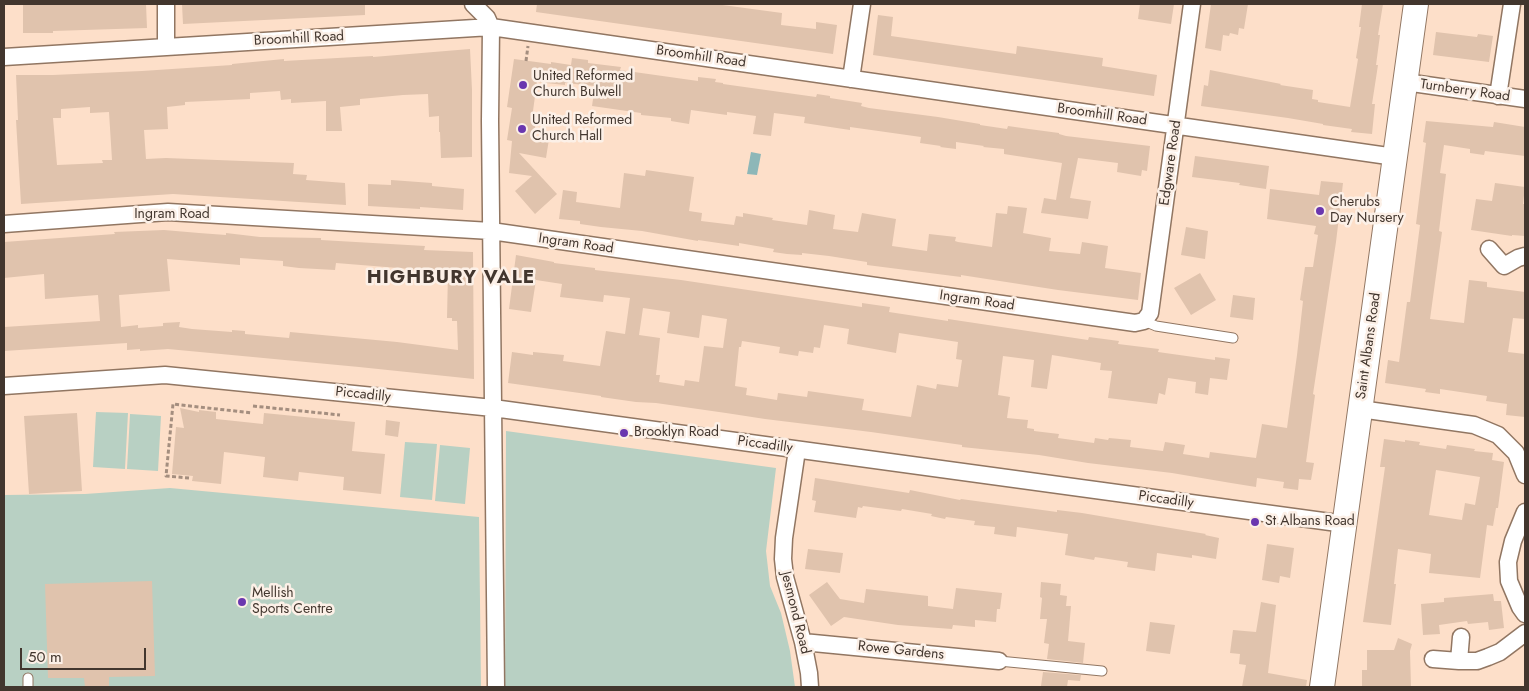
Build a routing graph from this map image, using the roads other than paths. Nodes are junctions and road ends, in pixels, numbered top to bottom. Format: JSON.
{"nodes":[{"id":1,"x":166,"y":4,"type":"edge"},
{"id":2,"x":473,"y":4,"type":"edge"},
{"id":3,"x":862,"y":4,"type":"edge"},
{"id":4,"x":1192,"y":4,"type":"edge"},
{"id":5,"x":1416,"y":4,"type":"edge"},
{"id":6,"x":1515,"y":9,"type":"edge"},
{"id":7,"x":491,"y":28,"type":"junction"},
{"id":8,"x":166,"y":47,"type":"junction"},
{"id":9,"x":4,"y":57,"type":"edge"},
{"id":10,"x":851,"y":79,"type":"junction"},
{"id":11,"x":1405,"y":82,"type":"junction"},
{"id":12,"x":1498,"y":96,"type":"junction"},
{"id":13,"x":1525,"y":99,"type":"edge"},
{"id":14,"x":1176,"y":125,"type":"junction"},
{"id":15,"x":1395,"y":157,"type":"junction"},
{"id":16,"x":4,"y":224,"type":"edge"},
{"id":17,"x":491,"y":232,"type":"junction"},
{"id":18,"x":1489,"y":249,"type":"dead end"},
{"id":19,"x":1525,"y":256,"type":"edge"},
{"id":20,"x":1144,"y":321,"type":"junction"},
{"id":21,"x":1233,"y":338,"type":"dead end"},
{"id":22,"x":4,"y":386,"type":"edge"},
{"id":23,"x":493,"y":408,"type":"junction"},
{"id":24,"x":1360,"y":409,"type":"junction"},
{"id":25,"x":796,"y":450,"type":"junction"},
{"id":26,"x":1520,"y":450,"type":"edge"},
{"id":27,"x":1525,"y":475,"type":"edge"},
{"id":28,"x":1525,"y":512,"type":"edge"},
{"id":29,"x":1344,"y":524,"type":"junction"},
{"id":30,"x":1525,"y":614,"type":"edge"},
{"id":31,"x":1524,"y":636,"type":"edge"},
{"id":32,"x":1460,"y":637,"type":"dead end"},
{"id":33,"x":803,"y":642,"type":"junction"},
{"id":34,"x":1433,"y":658,"type":"dead end"},
{"id":35,"x":999,"y":661,"type":"joint"},
{"id":36,"x":1459,"y":662,"type":"junction"},
{"id":37,"x":1102,"y":671,"type":"dead end"},
{"id":38,"x":496,"y":687,"type":"edge"},
{"id":39,"x":810,"y":687,"type":"edge"},
{"id":40,"x":1322,"y":687,"type":"edge"}],
"edges":[{"from":1,"to":8,"type":"street"},
{"from":2,"to":7,"type":"street"},
{"from":3,"to":10,"type":"street"},
{"from":4,"to":14,"type":"street","name":"Edgware Road"},
{"from":5,"to":11,"type":"street","name":"Saint Albans Road"},
{"from":6,"to":12,"type":"street"},
{"from":7,"to":8,"type":"street","name":"Broomhill Road"},
{"from":7,"to":10,"type":"street","name":"Broomhill Road"},
{"from":7,"to":17,"type":"street"},
{"from":8,"to":9,"type":"street","name":"Broomhill Road"},
{"from":10,"to":14,"type":"street","name":"Broomhill Road"},
{"from":11,"to":12,"type":"street","name":"Turnberry Road"},
{"from":11,"to":15,"type":"street","name":"Saint Albans Road"},
{"from":12,"to":13,"type":"street","name":"Turnberry Road"},
{"from":14,"to":15,"type":"street","name":"Broomhill Road"},
{"from":14,"to":20,"type":"street","name":"Edgware Road"},
{"from":15,"to":24,"type":"street","name":"Saint Albans Road"},
{"from":16,"to":17,"type":"street","name":"Ingram Road"},
{"from":17,"to":20,"type":"street","name":"Ingram Road"},
{"from":17,"to":23,"type":"street"},
{"from":18,"to":19,"type":"street"},
{"from":20,"to":21,"type":"lane"},
{"from":22,"to":23,"type":"street","name":"Piccadilly"},
{"from":23,"to":25,"type":"street","name":"Piccadilly"},
{"from":23,"to":38,"type":"street"},
{"from":24,"to":26,"type":"street"},
{"from":24,"to":29,"type":"street","name":"Saint Albans Road"},
{"from":25,"to":29,"type":"street","name":"Piccadilly"},
{"from":25,"to":33,"type":"street","name":"Jesmond Road"},
{"from":26,"to":27,"type":"street"},
{"from":28,"to":30,"type":"street"},
{"from":29,"to":40,"type":"street","name":"Saint Albans Road"},
{"from":31,"to":36,"type":"street"},
{"from":32,"to":36,"type":"street"},
{"from":33,"to":35,"type":"street","name":"Rowe Gardens"},
{"from":33,"to":39,"type":"street","name":"Jesmond Road"},
{"from":34,"to":36,"type":"street"},
{"from":35,"to":37,"type":"lane"}]}
